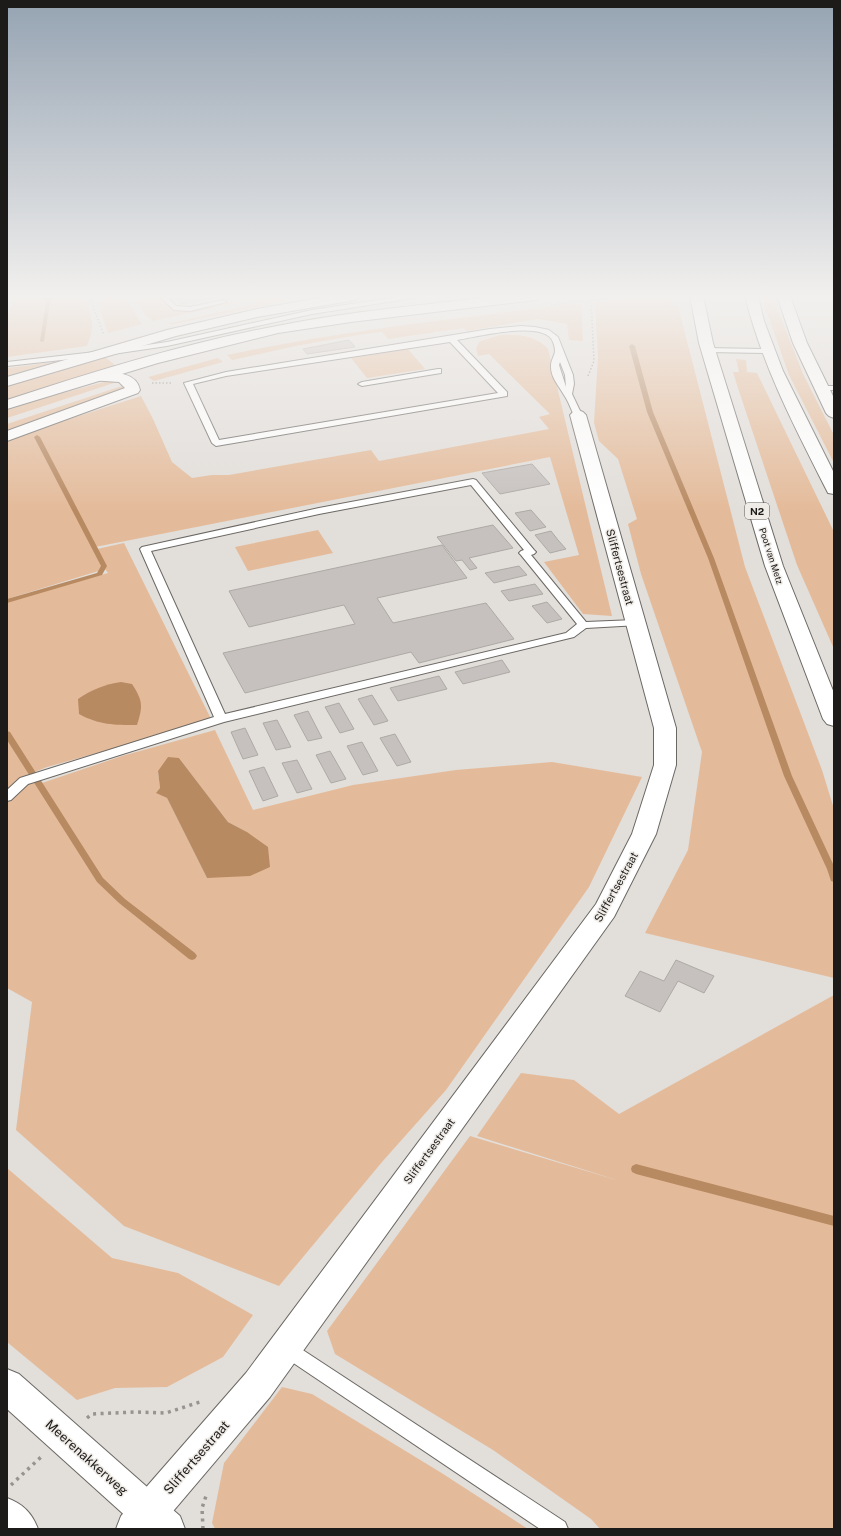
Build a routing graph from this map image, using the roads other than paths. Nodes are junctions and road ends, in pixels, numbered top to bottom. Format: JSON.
{"nodes":[{"id":1,"x":53,"y":368,"type":"edge"},
{"id":2,"x":128,"y":368,"type":"edge"},
{"id":3,"x":267,"y":368,"type":"edge"},
{"id":4,"x":479,"y":368,"type":"edge"},
{"id":5,"x":556,"y":368,"type":"edge"},
{"id":6,"x":713,"y":368,"type":"edge"},
{"id":7,"x":776,"y":368,"type":"edge"},
{"id":8,"x":815,"y":368,"type":"edge"},
{"id":9,"x":438,"y":371,"type":"dead end"},
{"id":10,"x":95,"y":377,"type":"junction"},
{"id":11,"x":7,"y":382,"type":"edge"},
{"id":12,"x":362,"y":384,"type":"dead end"},
{"id":13,"x":827,"y":388,"type":"edge"},
{"id":14,"x":7,"y":405,"type":"edge"},
{"id":15,"x":573,"y":405,"type":"joint"},
{"id":16,"x":834,"y":413,"type":"edge"},
{"id":17,"x":7,"y":436,"type":"edge"},
{"id":18,"x":834,"y":489,"type":"edge"},
{"id":19,"x":635,"y":622,"type":"junction"},
{"id":20,"x":583,"y":625,"type":"junction"},
{"id":21,"x":221,"y":719,"type":"junction"},
{"id":22,"x":834,"y":719,"type":"edge"},
{"id":23,"x":7,"y":797,"type":"edge"},
{"id":24,"x":285,"y":1347,"type":"junction"},
{"id":25,"x":7,"y":1386,"type":"edge"},
{"id":26,"x":7,"y":1516,"type":"edge"},
{"id":27,"x":149,"y":1524,"type":"edge"},
{"id":28,"x":20,"y":1529,"type":"edge"},
{"id":29,"x":558,"y":1529,"type":"edge"}],
"edges":[{"from":1,"to":11,"type":"main road"},
{"from":2,"to":10,"type":"main road"},
{"from":3,"to":4,"type":"lane"},
{"from":5,"to":15,"type":"lane"},
{"from":6,"to":22,"type":"main road","name":"Poot van Metz","number":"N2"},
{"from":7,"to":18,"type":"main road"},
{"from":8,"to":13,"type":"main road"},
{"from":9,"to":12,"type":"lane"},
{"from":10,"to":14,"type":"main road"},
{"from":10,"to":17,"type":"main road"},
{"from":13,"to":16,"type":"main road"},
{"from":15,"to":19,"type":"main road","name":"Sliffertsestraat"},
{"from":19,"to":20,"type":"lane"},
{"from":19,"to":24,"type":"main road","name":"Sliffertsestraat"},
{"from":20,"to":21,"type":"lane"},
{"from":20,"to":21,"type":"lane"},
{"from":21,"to":23,"type":"lane"},
{"from":24,"to":27,"type":"main road","name":"Sliffertsestraat"},
{"from":24,"to":29,"type":"lane"},
{"from":25,"to":27,"type":"main road","name":"Meerenakkerweg"},
{"from":26,"to":28,"type":"main road"}]}
